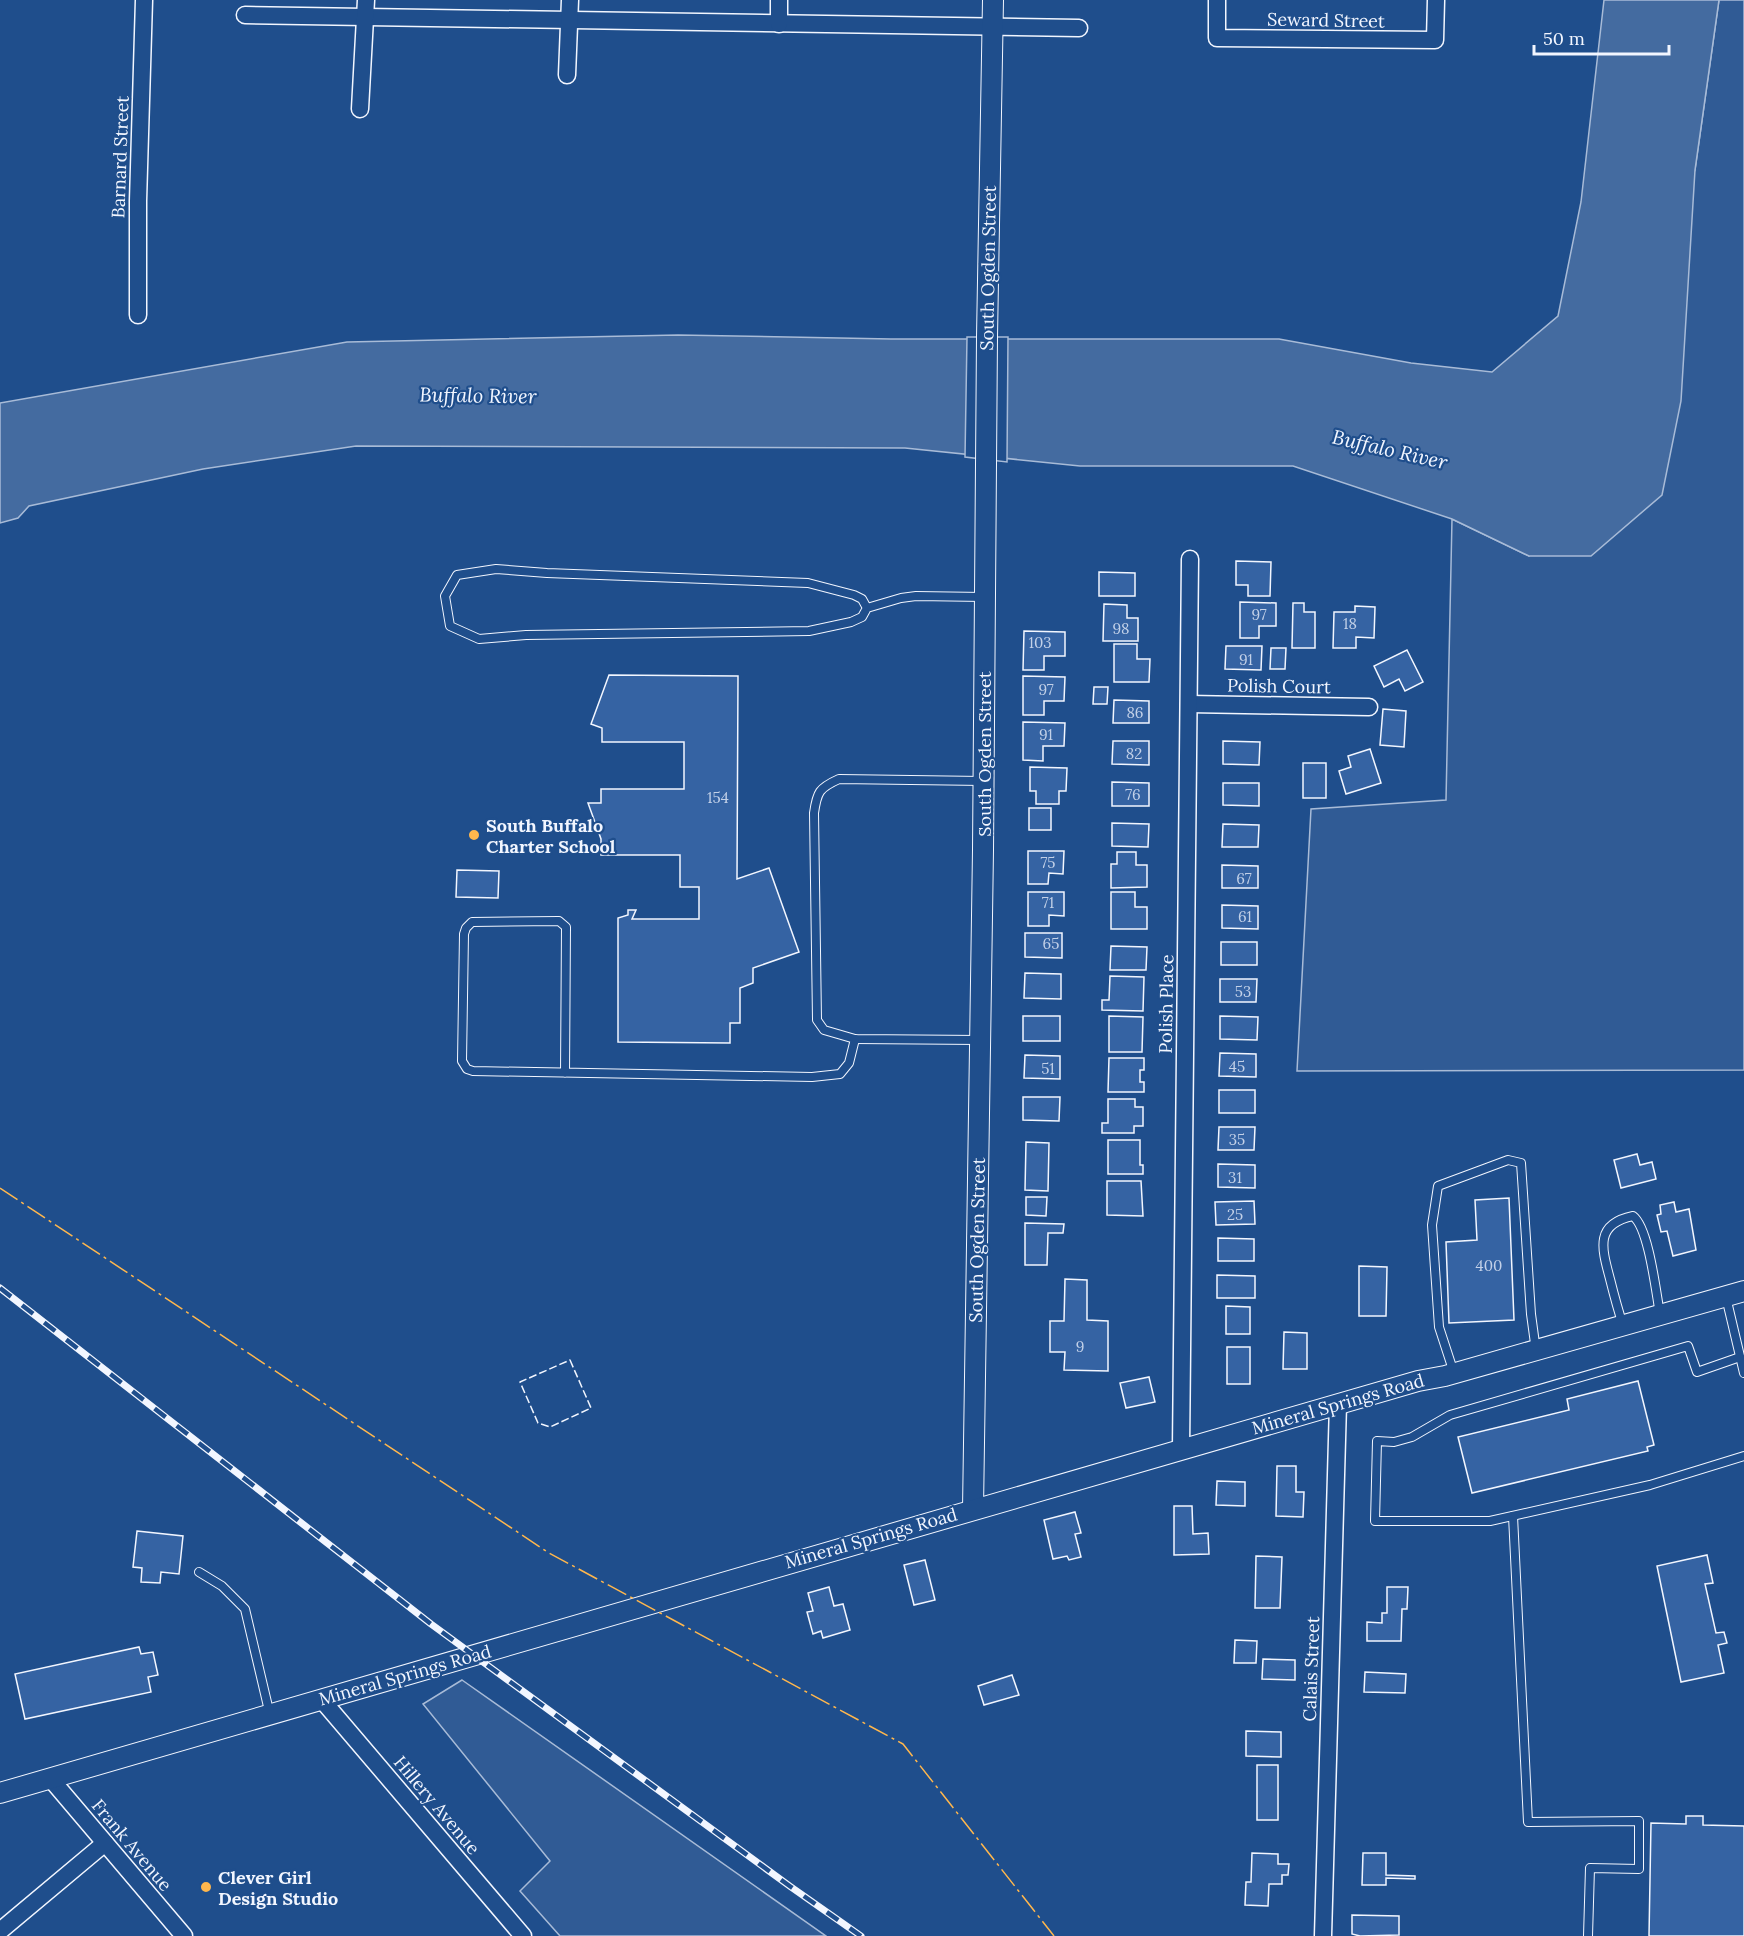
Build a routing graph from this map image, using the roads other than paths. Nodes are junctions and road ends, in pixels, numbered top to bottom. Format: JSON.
{"nodes":[{"id":1,"x":144,"y":0,"type":"edge"},
{"id":2,"x":366,"y":0,"type":"edge"},
{"id":3,"x":570,"y":0,"type":"edge"},
{"id":4,"x":779,"y":0,"type":"edge"},
{"id":5,"x":993,"y":0,"type":"edge"},
{"id":6,"x":1217,"y":0,"type":"edge"},
{"id":7,"x":1436,"y":0,"type":"edge"},
{"id":8,"x":245,"y":15,"type":"dead end"},
{"id":9,"x":364,"y":17,"type":"junction"},
{"id":10,"x":569,"y":21,"type":"junction"},
{"id":11,"x":779,"y":24,"type":"junction"},
{"id":12,"x":993,"y":27,"type":"junction"},
{"id":13,"x":1079,"y":28,"type":"dead end"},
{"id":14,"x":567,"y":75,"type":"dead end"},
{"id":15,"x":360,"y":109,"type":"dead end"},
{"id":16,"x":138,"y":315,"type":"dead end"},
{"id":17,"x":1190,"y":559,"type":"dead end"},
{"id":18,"x":985,"y":597,"type":"junction"},
{"id":19,"x":867,"y":608,"type":"junction"},
{"id":20,"x":1189,"y":704,"type":"junction"},
{"id":21,"x":1370,"y":707,"type":"dead end"},
{"id":22,"x":983,"y":781,"type":"junction"},
{"id":23,"x":855,"y":1039,"type":"junction"},
{"id":24,"x":980,"y":1040,"type":"junction"},
{"id":25,"x":565,"y":1073,"type":"junction"},
{"id":26,"x":1735,"y":1294,"type":"edge"},
{"id":27,"x":1660,"y":1315,"type":"junction"},
{"id":28,"x":1623,"y":1326,"type":"junction"},
{"id":29,"x":1536,"y":1351,"type":"junction"},
{"id":30,"x":1740,"y":1357,"type":"junction"},
{"id":31,"x":1744,"y":1373,"type":"edge"},
{"id":32,"x":1454,"y":1374,"type":"junction"},
{"id":33,"x":1338,"y":1404,"type":"junction"},
{"id":34,"x":1181,"y":1449,"type":"junction"},
{"id":35,"x":1744,"y":1456,"type":"edge"},
{"id":36,"x":973,"y":1509,"type":"junction"},
{"id":37,"x":1513,"y":1516,"type":"junction"},
{"id":38,"x":199,"y":1572,"type":"dead end"},
{"id":39,"x":322,"y":1700,"type":"junction"},
{"id":40,"x":270,"y":1715,"type":"junction"},
{"id":41,"x":50,"y":1778,"type":"junction"},
{"id":42,"x":0,"y":1793,"type":"edge"},
{"id":43,"x":105,"y":1843,"type":"junction"},
{"id":44,"x":0,"y":1931,"type":"edge"},
{"id":45,"x":184,"y":1936,"type":"edge"},
{"id":46,"x":523,"y":1936,"type":"edge"},
{"id":47,"x":1323,"y":1936,"type":"edge"},
{"id":48,"x":1588,"y":1936,"type":"edge"}],
"edges":[{"from":1,"to":16,"type":"street","name":"Barnard Street"},
{"from":2,"to":9,"type":"street"},
{"from":3,"to":10,"type":"street"},
{"from":4,"to":11,"type":"street"},
{"from":5,"to":12,"type":"street","name":"South Ogden Street"},
{"from":6,"to":7,"type":"street","name":"Seward Street"},
{"from":8,"to":9,"type":"street"},
{"from":9,"to":10,"type":"street"},
{"from":9,"to":15,"type":"street"},
{"from":10,"to":11,"type":"street"},
{"from":10,"to":14,"type":"street"},
{"from":11,"to":12,"type":"street"},
{"from":12,"to":13,"type":"street"},
{"from":12,"to":18,"type":"street","name":"South Ogden Street"},
{"from":17,"to":20,"type":"street","name":"Polish Place"},
{"from":18,"to":19,"type":"lane"},
{"from":18,"to":22,"type":"street","name":"South Ogden Street"},
{"from":19,"to":19,"type":"lane"},
{"from":20,"to":21,"type":"street","name":"Polish Court"},
{"from":20,"to":34,"type":"street","name":"Polish Place"},
{"from":22,"to":23,"type":"lane"},
{"from":22,"to":24,"type":"street","name":"South Ogden Street"},
{"from":23,"to":24,"type":"lane"},
{"from":23,"to":25,"type":"lane"},
{"from":24,"to":36,"type":"street","name":"South Ogden Street"},
{"from":25,"to":25,"type":"lane"},
{"from":26,"to":27,"type":"street","name":"Mineral Springs Road"},
{"from":26,"to":30,"type":"lane"},
{"from":27,"to":28,"type":"street","name":"Mineral Springs Road"},
{"from":27,"to":28,"type":"lane"},
{"from":28,"to":29,"type":"street","name":"Mineral Springs Road"},
{"from":29,"to":32,"type":"street","name":"Mineral Springs Road"},
{"from":29,"to":32,"type":"lane"},
{"from":30,"to":31,"type":"lane"},
{"from":30,"to":37,"type":"lane"},
{"from":32,"to":33,"type":"street","name":"Mineral Springs Road"},
{"from":33,"to":34,"type":"street","name":"Mineral Springs Road"},
{"from":33,"to":47,"type":"street","name":"Calais Street"},
{"from":34,"to":36,"type":"street","name":"Mineral Springs Road"},
{"from":35,"to":37,"type":"lane"},
{"from":36,"to":39,"type":"street","name":"Mineral Springs Road"},
{"from":37,"to":48,"type":"lane"},
{"from":38,"to":40,"type":"lane"},
{"from":39,"to":40,"type":"street","name":"Mineral Springs Road"},
{"from":39,"to":46,"type":"street","name":"Hillery Avenue"},
{"from":40,"to":41,"type":"street","name":"Mineral Springs Road"},
{"from":41,"to":42,"type":"street","name":"Mineral Springs Road"},
{"from":41,"to":43,"type":"street","name":"Frank Avenue"},
{"from":43,"to":44,"type":"street"},
{"from":43,"to":45,"type":"street","name":"Frank Avenue"}]}
